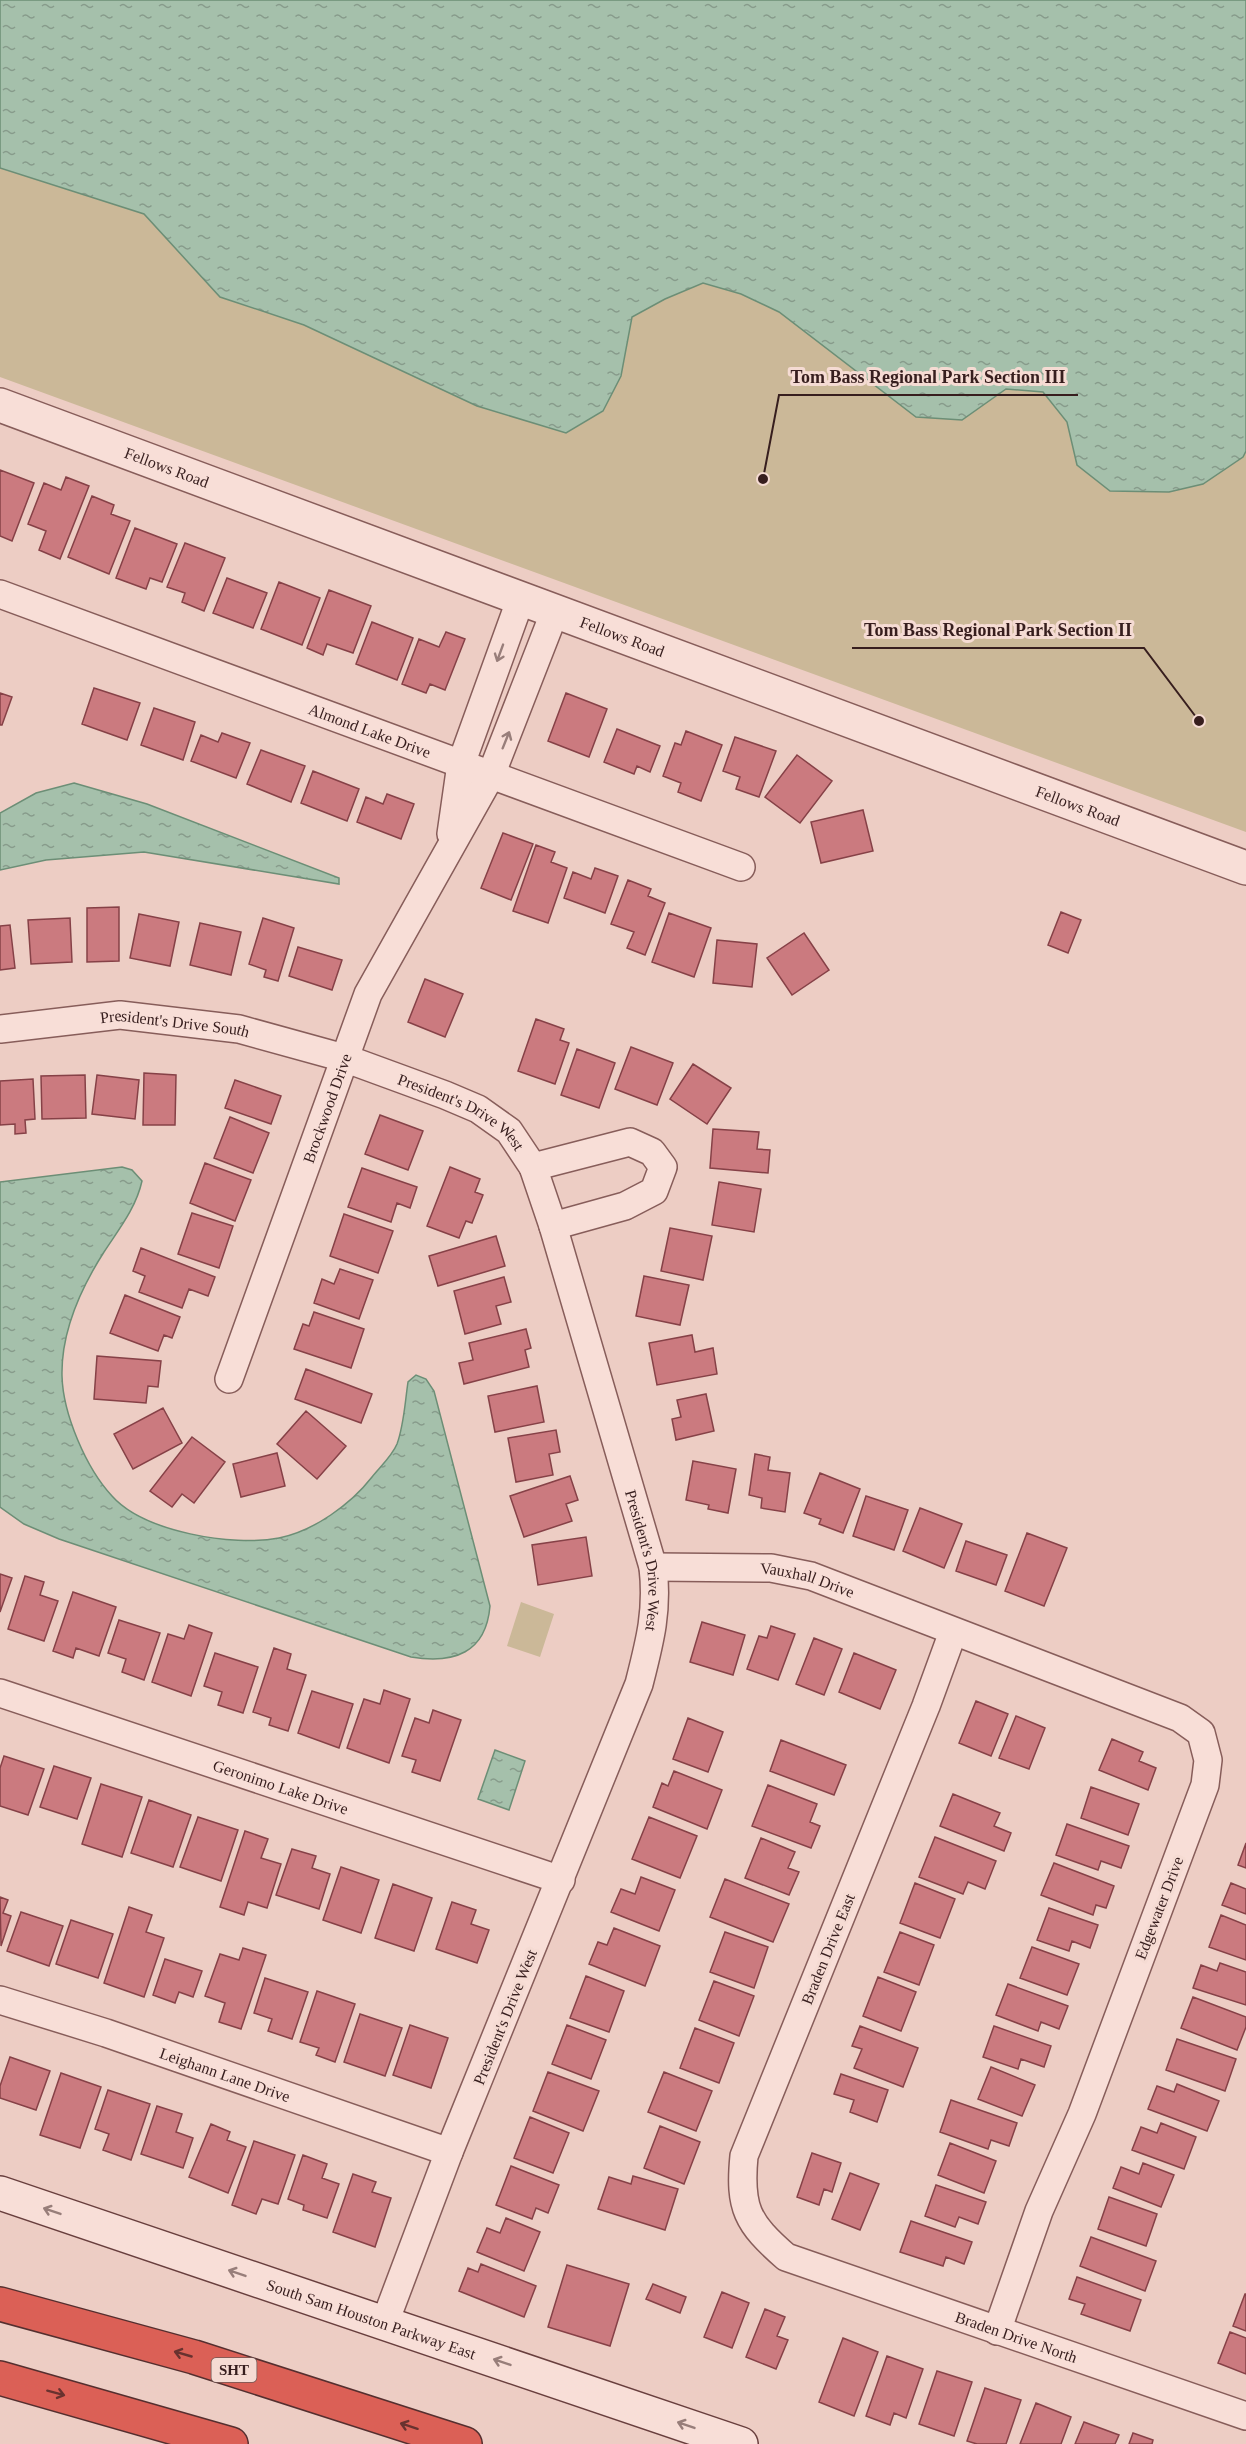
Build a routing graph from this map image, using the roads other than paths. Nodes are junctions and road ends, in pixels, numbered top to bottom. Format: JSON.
{"nodes":[{"id":1,"x":0,"y":405,"type":"edge"},
{"id":2,"x":0,"y":594,"type":"edge"},
{"id":3,"x":521,"y":598,"type":"junction"},
{"id":4,"x":555,"y":611,"type":"junction"},
{"id":5,"x":461,"y":764,"type":"junction"},
{"id":6,"x":491,"y":775,"type":"junction"},
{"id":7,"x":448,"y":847,"type":"junction"},
{"id":8,"x":741,"y":867,"type":"dead end"},
{"id":9,"x":1246,"y":868,"type":"edge"},
{"id":10,"x":0,"y":1029,"type":"edge"},
{"id":11,"x":344,"y":1058,"type":"junction"},
{"id":12,"x":533,"y":1167,"type":"junction"},
{"id":13,"x":553,"y":1226,"type":"junction"},
{"id":14,"x":229,"y":1379,"type":"dead end"},
{"id":15,"x":653,"y":1567,"type":"junction"},
{"id":16,"x":952,"y":1632,"type":"junction"},
{"id":17,"x":0,"y":1693,"type":"edge"},
{"id":18,"x":561,"y":1880,"type":"junction"},
{"id":19,"x":0,"y":2000,"type":"edge"},
{"id":20,"x":450,"y":2152,"type":"junction"},
{"id":21,"x":0,"y":2193,"type":"edge"},
{"id":22,"x":786,"y":2257,"type":"joint"},
{"id":23,"x":0,"y":2304,"type":"edge"},
{"id":24,"x":385,"y":2322,"type":"junction"},
{"id":25,"x":997,"y":2331,"type":"junction"},
{"id":26,"x":0,"y":2378,"type":"edge"},
{"id":27,"x":1246,"y":2416,"type":"edge"},
{"id":28,"x":231,"y":2444,"type":"edge"},
{"id":29,"x":465,"y":2444,"type":"edge"},
{"id":30,"x":741,"y":2444,"type":"edge"}],
"edges":[{"from":1,"to":3,"type":"street","name":"Fellows Road"},
{"from":2,"to":5,"type":"street","name":"Almond Lake Drive"},
{"from":3,"to":4,"type":"street","name":"Fellows Road"},
{"from":3,"to":5,"type":"street","name":"Brockwood Drive","one_way":true},
{"from":6,"to":4,"type":"street","name":"Brockwood Drive","one_way":true},
{"from":4,"to":9,"type":"street","name":"Fellows Road"},
{"from":5,"to":6,"type":"street","name":"Almond Lake Drive"},
{"from":5,"to":7,"type":"street","name":"Brockwood Drive"},
{"from":6,"to":7,"type":"street","name":"Brockwood Drive"},
{"from":6,"to":8,"type":"street","name":"Almond Lake Drive"},
{"from":7,"to":11,"type":"street","name":"Brockwood Drive"},
{"from":10,"to":11,"type":"street","name":"President's Drive South"},
{"from":11,"to":12,"type":"street","name":"President's Drive West"},
{"from":11,"to":14,"type":"street","name":"Brockwood Drive"},
{"from":12,"to":13,"type":"street","name":"President's Drive West"},
{"from":12,"to":13,"type":"street"},
{"from":13,"to":15,"type":"street","name":"President's Drive West"},
{"from":15,"to":16,"type":"street","name":"Vauxhall Drive"},
{"from":15,"to":18,"type":"street","name":"President's Drive West"},
{"from":16,"to":22,"type":"street","name":"Braden Drive East"},
{"from":16,"to":25,"type":"street","name":"Edgewater Drive"},
{"from":17,"to":18,"type":"street","name":"Geronimo Lake Drive"},
{"from":18,"to":20,"type":"street","name":"President's Drive West"},
{"from":19,"to":20,"type":"street","name":"Leighann Lane Drive"},
{"from":20,"to":24,"type":"street","name":"President's Drive West"},
{"from":24,"to":21,"type":"street","name":"South Sam Houston Parkway East","one_way":true},
{"from":22,"to":25,"type":"street","name":"Braden Drive North"},
{"from":29,"to":23,"type":"highway","number":"SHT","one_way":true},
{"from":30,"to":24,"type":"street","name":"South Sam Houston Parkway East","one_way":true},
{"from":25,"to":27,"type":"street","name":"Braden Drive North"},
{"from":26,"to":28,"type":"highway","one_way":true}]}
